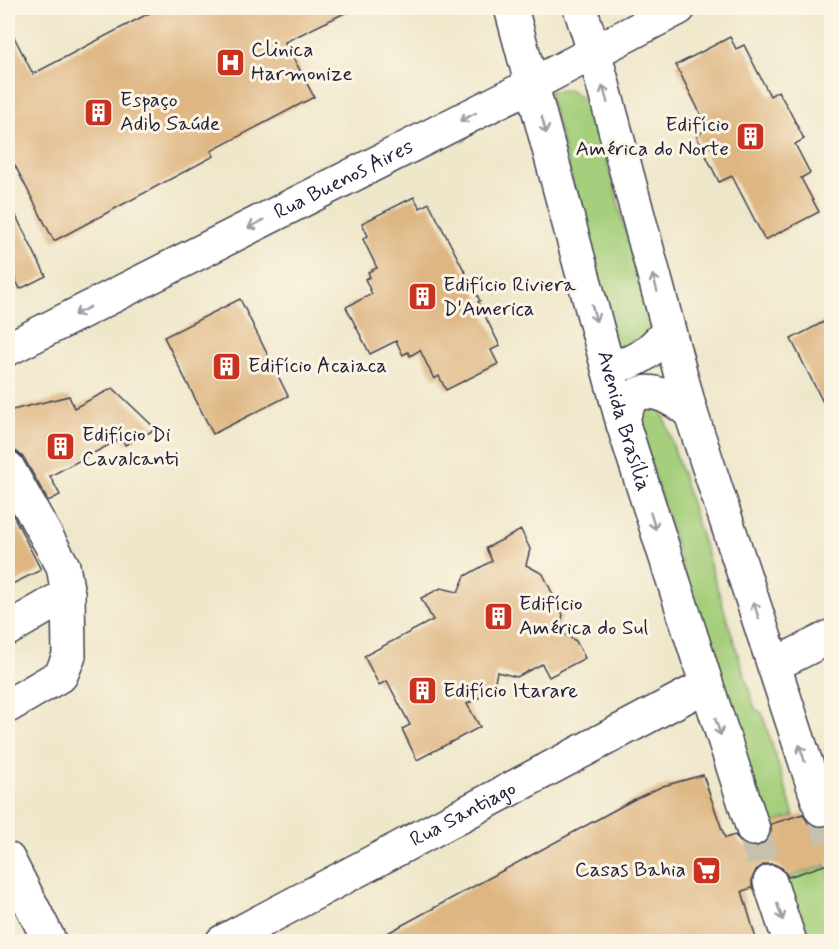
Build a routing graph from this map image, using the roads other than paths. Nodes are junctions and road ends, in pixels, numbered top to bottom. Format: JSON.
{"nodes":[{"id":1,"x":511,"y":8,"type":"edge"},
{"id":2,"x":580,"y":8,"type":"edge"},
{"id":3,"x":679,"y":8,"type":"edge"},
{"id":4,"x":594,"y":51,"type":"junction"},
{"id":5,"x":533,"y":84,"type":"junction"},
{"id":6,"x":668,"y":332,"type":"junction"},
{"id":7,"x":8,"y":349,"type":"edge"},
{"id":8,"x":608,"y":365,"type":"junction"},
{"id":9,"x":691,"y":413,"type":"junction"},
{"id":10,"x":623,"y":424,"type":"junction"},
{"id":11,"x":8,"y":468,"type":"edge"},
{"id":12,"x":68,"y":594,"type":"junction"},
{"id":13,"x":8,"y":629,"type":"edge"},
{"id":14,"x":831,"y":636,"type":"edge"},
{"id":15,"x":774,"y":665,"type":"junction"},
{"id":16,"x":705,"y":686,"type":"junction"},
{"id":17,"x":8,"y":706,"type":"edge"},
{"id":18,"x":820,"y":808,"type":"tunnel mouth"},
{"id":19,"x":753,"y":829,"type":"tunnel mouth"},
{"id":20,"x":8,"y":860,"type":"edge"},
{"id":21,"x":770,"y":882,"type":"tunnel mouth"},
{"id":22,"x":50,"y":942,"type":"edge"},
{"id":23,"x":222,"y":942,"type":"edge"},
{"id":24,"x":790,"y":942,"type":"edge"}],
"edges":[{"from":1,"to":5,"type":"street","name":"Avenida Brasília"},
{"from":2,"to":4,"type":"street"},
{"from":3,"to":4,"type":"street","name":"Rua Buenos Aires"},
{"from":4,"to":5,"type":"street","name":"Rua Buenos Aires"},
{"from":6,"to":4,"type":"street","one_way":true},
{"from":5,"to":7,"type":"street","name":"Rua Buenos Aires","one_way":true},
{"from":5,"to":8,"type":"street","name":"Avenida Brasília","one_way":true},
{"from":6,"to":8,"type":"street"},
{"from":6,"to":9,"type":"street"},
{"from":8,"to":10,"type":"street","name":"Avenida Brasília"},
{"from":9,"to":10,"type":"street"},
{"from":15,"to":9,"type":"street","one_way":true},
{"from":10,"to":16,"type":"street","name":"Avenida Brasília","one_way":true},
{"from":11,"to":12,"type":"street"},
{"from":12,"to":13,"type":"street"},
{"from":12,"to":17,"type":"street"},
{"from":14,"to":15,"type":"street"},
{"from":18,"to":15,"type":"street","one_way":true},
{"from":16,"to":19,"type":"street","name":"Avenida Brasília","one_way":true},
{"from":16,"to":23,"type":"street","name":"Rua Santiago"},
{"from":20,"to":22,"type":"street"},
{"from":21,"to":24,"type":"street","one_way":true}]}
